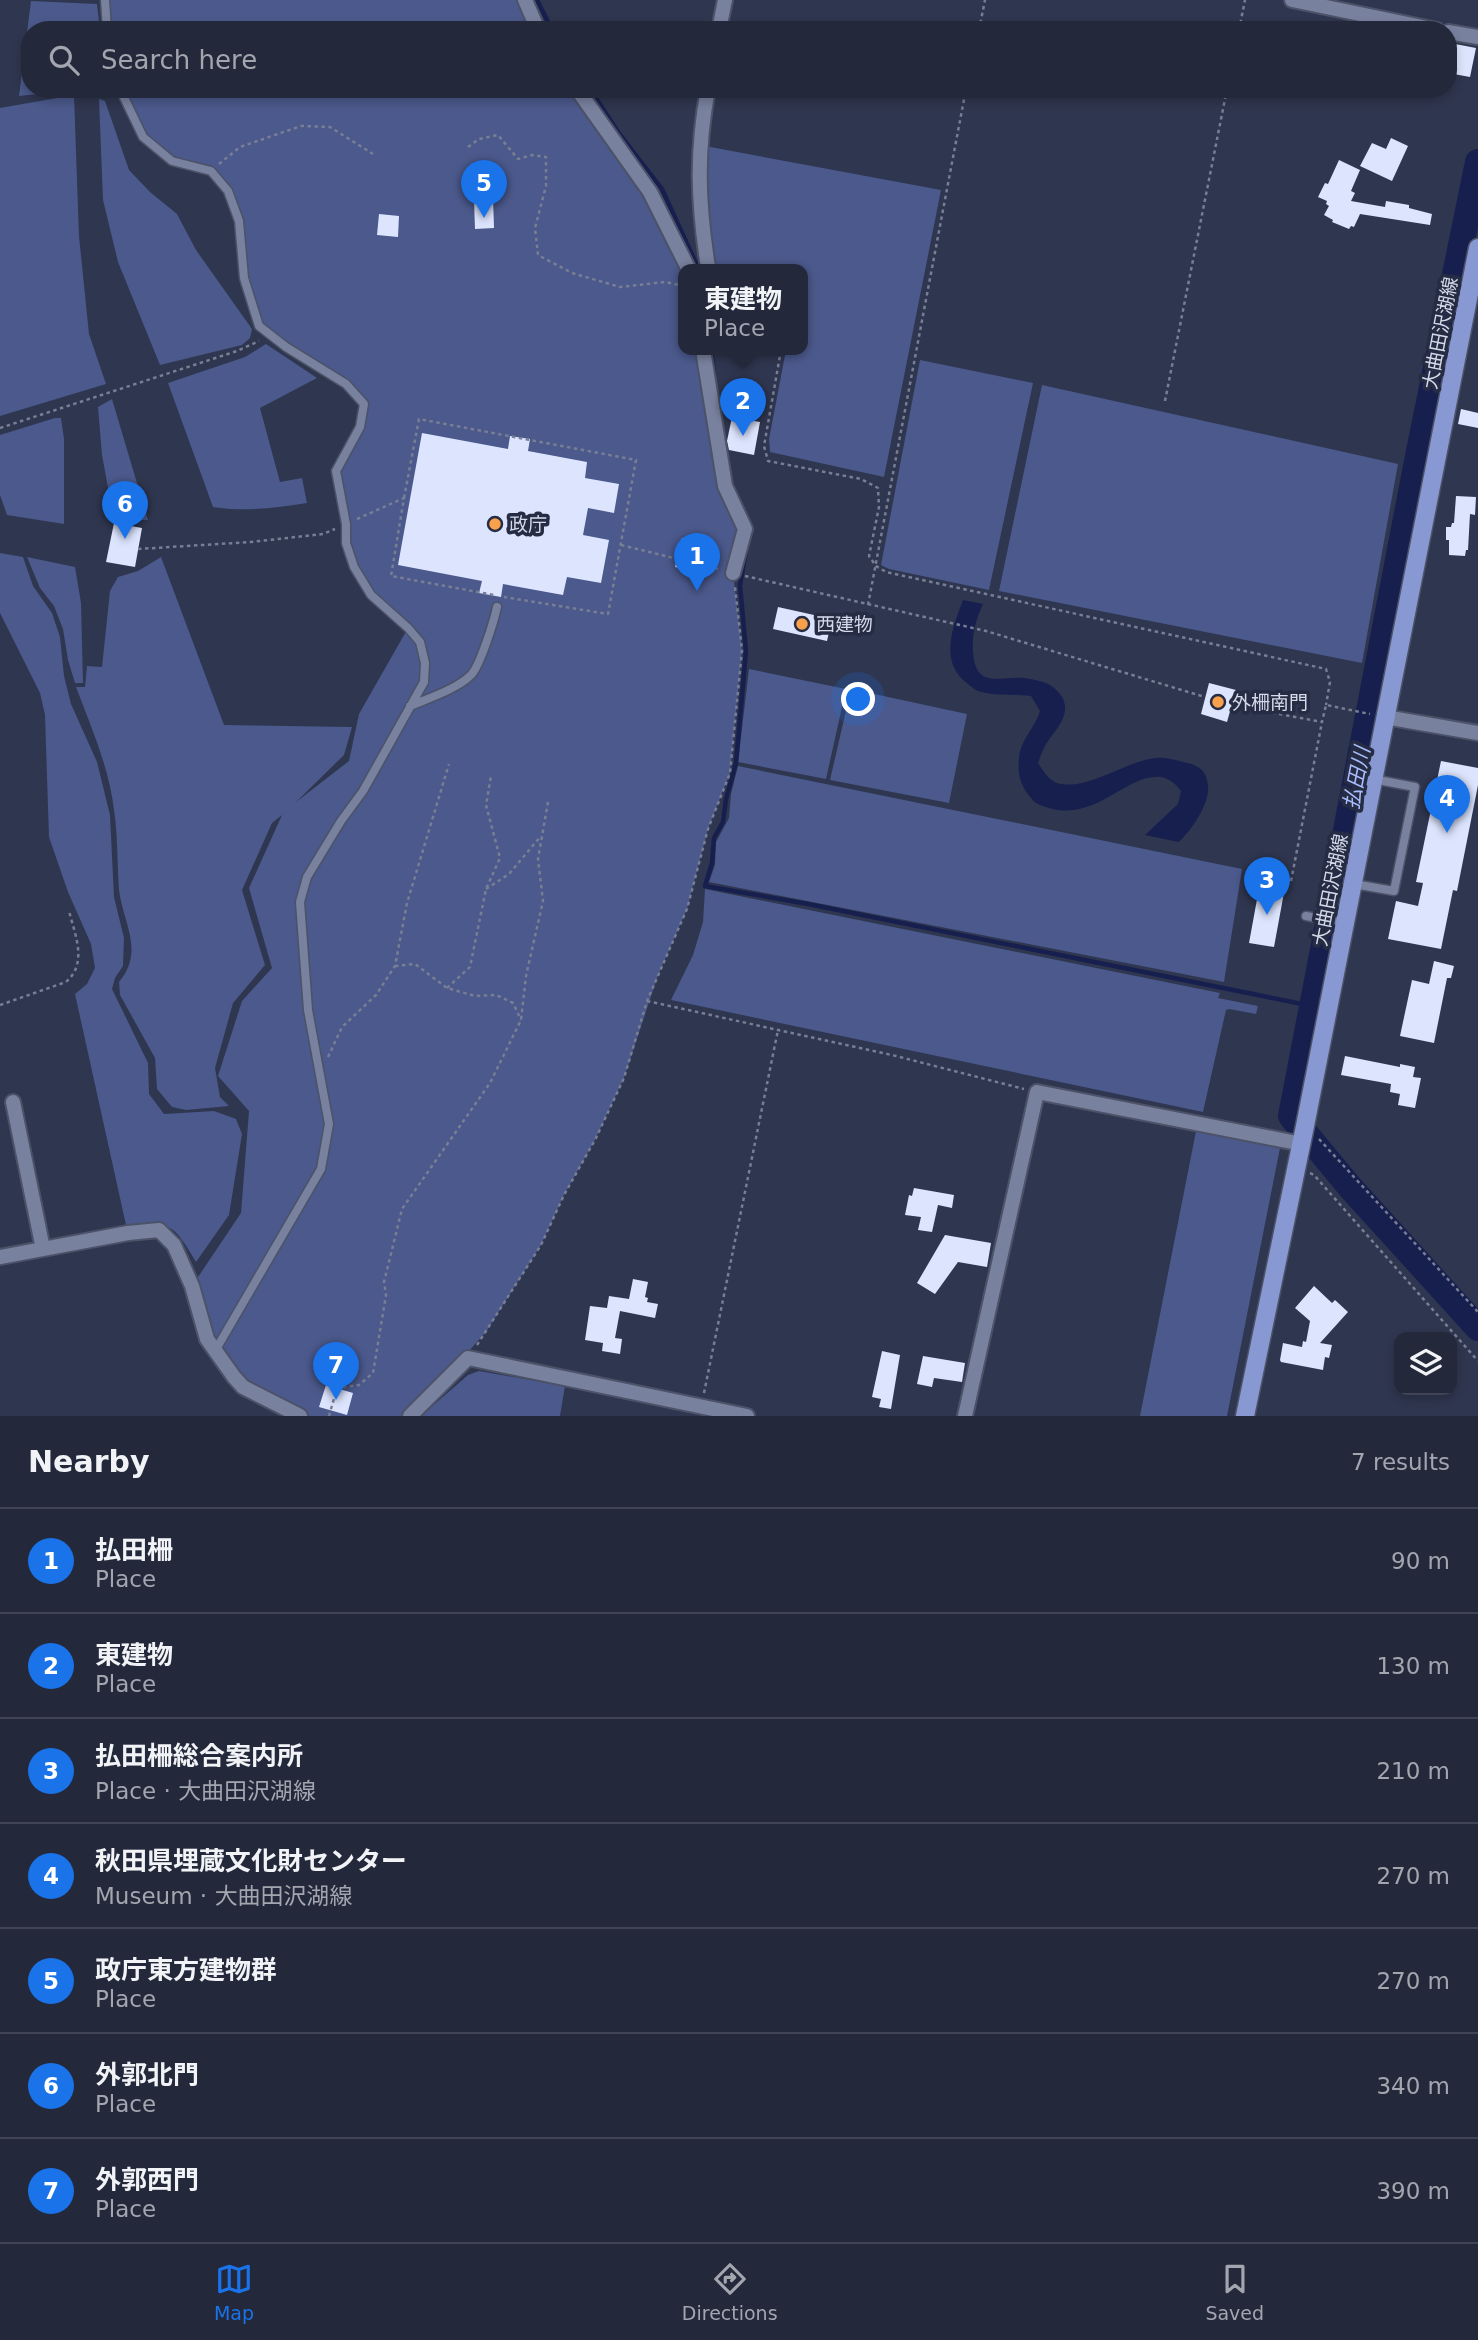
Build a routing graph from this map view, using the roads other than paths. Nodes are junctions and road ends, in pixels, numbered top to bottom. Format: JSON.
{"nodes":[{"id":1,"x":105,"y":0,"type":"edge"},
{"id":2,"x":525,"y":0,"type":"edge"},
{"id":3,"x":725,"y":0,"type":"edge"},
{"id":4,"x":1292,"y":0,"type":"edge"},
{"id":5,"x":106,"y":21,"type":"edge"},
{"id":6,"x":534,"y":21,"type":"edge"},
{"id":7,"x":721,"y":21,"type":"edge"},
{"id":8,"x":1394,"y":21,"type":"edge"},
{"id":9,"x":1457,"y":34,"type":"edge"},
{"id":10,"x":1478,"y":37,"type":"edge"},
{"id":11,"x":124,"y":98,"type":"edge"},
{"id":12,"x":583,"y":98,"type":"edge"},
{"id":13,"x":706,"y":98,"type":"edge"},
{"id":14,"x":1478,"y":247,"type":"edge"},
{"id":15,"x":686,"y":264,"type":"edge"},
{"id":16,"x":708,"y":264,"type":"edge"},
{"id":17,"x":704,"y":355,"type":"edge"},
{"id":18,"x":733,"y":573,"type":"road end"},
{"id":19,"x":497,"y":607,"type":"dead end"},
{"id":20,"x":410,"y":706,"type":"junction"},
{"id":21,"x":1385,"y":717,"type":"junction"},
{"id":22,"x":1478,"y":733,"type":"edge"},
{"id":23,"x":1373,"y":779,"type":"junction"},
{"id":24,"x":1353,"y":884,"type":"junction"},
{"id":25,"x":1306,"y":916,"type":"dead end"},
{"id":26,"x":1345,"y":923,"type":"junction"},
{"id":27,"x":13,"y":1102,"type":"dead end"},
{"id":28,"x":1304,"y":1134,"type":"junction"},
{"id":29,"x":43,"y":1249,"type":"junction"},
{"id":30,"x":0,"y":1257,"type":"edge"},
{"id":31,"x":215,"y":1351,"type":"junction"},
{"id":32,"x":300,"y":1416,"type":"edge"},
{"id":33,"x":410,"y":1416,"type":"edge"},
{"id":34,"x":747,"y":1416,"type":"edge"},
{"id":35,"x":965,"y":1416,"type":"edge"},
{"id":36,"x":1245,"y":1416,"type":"edge"}],
"edges":[{"from":1,"to":5,"type":"lane"},
{"from":2,"to":6,"type":"street"},
{"from":3,"to":7,"type":"street"},
{"from":4,"to":8,"type":"street"},
{"from":9,"to":10,"type":"street"},
{"from":11,"to":20,"type":"lane"},
{"from":12,"to":15,"type":"street"},
{"from":13,"to":16,"type":"street"},
{"from":14,"to":21,"type":"main road","name":"大曲田沢湖線"},
{"from":17,"to":18,"type":"street"},
{"from":19,"to":20,"type":"lane"},
{"from":20,"to":31,"type":"lane"},
{"from":21,"to":22,"type":"street"},
{"from":21,"to":23,"type":"main road","name":"大曲田沢湖線"},
{"from":23,"to":24,"type":"main road","name":"大曲田沢湖線"},
{"from":23,"to":24,"type":"lane"},
{"from":24,"to":26,"type":"main road","name":"大曲田沢湖線"},
{"from":25,"to":26,"type":"lane"},
{"from":26,"to":28,"type":"main road","name":"大曲田沢湖線"},
{"from":27,"to":29,"type":"street"},
{"from":28,"to":35,"type":"street"},
{"from":28,"to":36,"type":"main road","name":"大曲田沢湖線"},
{"from":29,"to":30,"type":"street"},
{"from":29,"to":31,"type":"street"},
{"from":31,"to":32,"type":"street"},
{"from":33,"to":34,"type":"street"}]}
